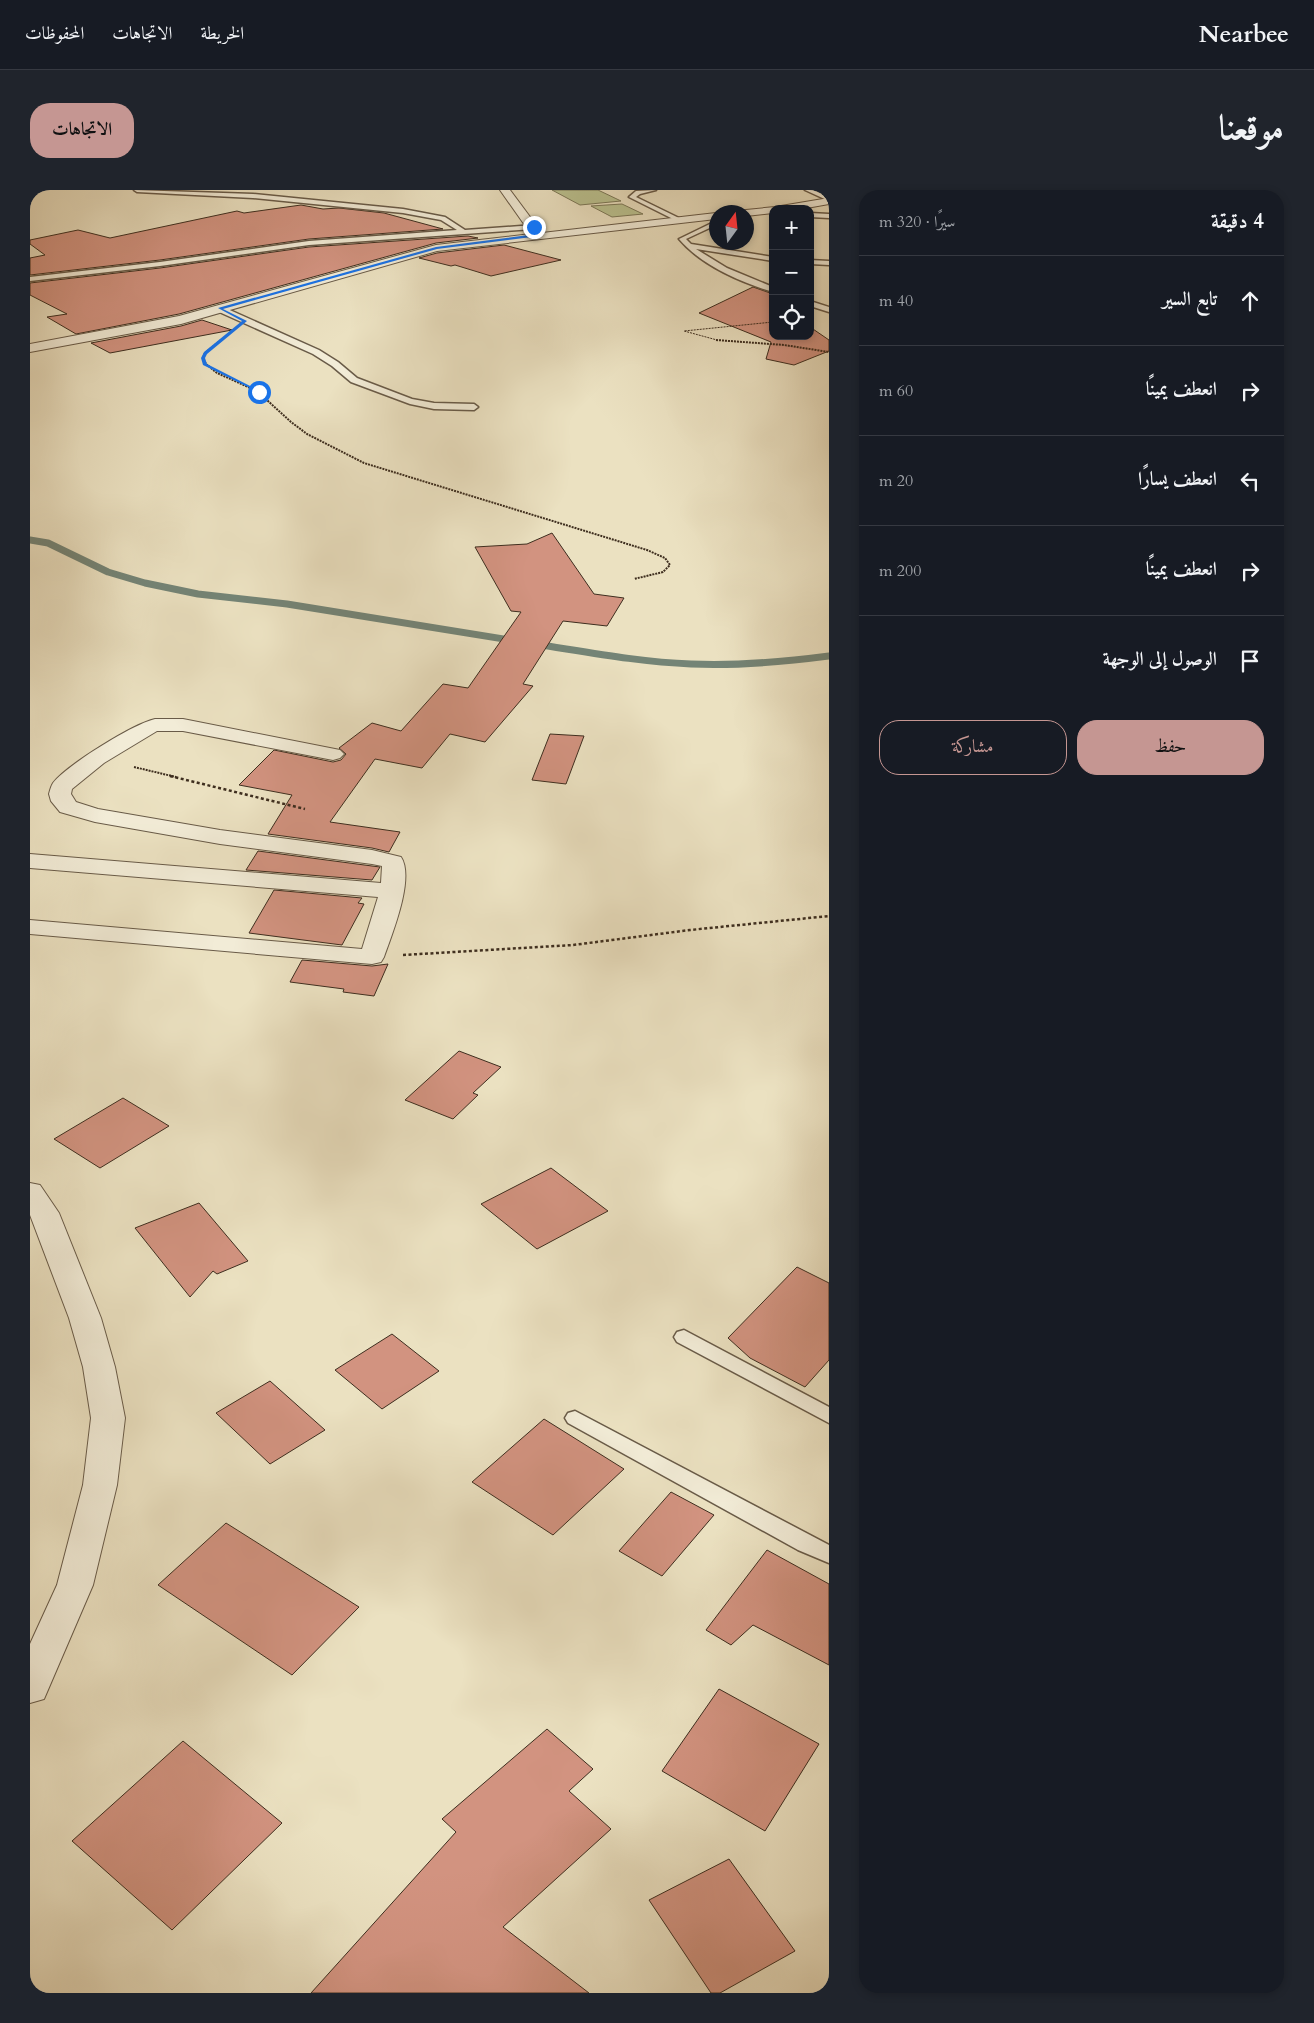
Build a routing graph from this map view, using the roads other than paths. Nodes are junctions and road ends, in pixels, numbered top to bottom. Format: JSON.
{"nodes":[{"id":1,"x":136,"y":190,"type":"edge"},
{"id":2,"x":505,"y":190,"type":"edge"},
{"id":3,"x":653,"y":190,"type":"edge"},
{"id":4,"x":808,"y":190,"type":"edge"},
{"id":5,"x":829,"y":200,"type":"edge"},
{"id":6,"x":801,"y":205,"type":"edge"},
{"id":7,"x":769,"y":210,"type":"edge"},
{"id":8,"x":754,"y":212,"type":"edge"},
{"id":9,"x":754,"y":213,"type":"edge"},
{"id":10,"x":769,"y":214,"type":"edge"},
{"id":11,"x":814,"y":215,"type":"edge"},
{"id":12,"x":829,"y":216,"type":"edge"},
{"id":13,"x":709,"y":217,"type":"edge"},
{"id":14,"x":679,"y":220,"type":"junction"},
{"id":15,"x":709,"y":226,"type":"edge"},
{"id":16,"x":536,"y":231,"type":"junction"},
{"id":17,"x":464,"y":232,"type":"junction"},
{"id":18,"x":688,"y":246,"type":"junction"},
{"id":19,"x":769,"y":258,"type":"edge"},
{"id":20,"x":814,"y":262,"type":"edge"},
{"id":21,"x":829,"y":263,"type":"edge"},
{"id":22,"x":30,"y":279,"type":"edge"},
{"id":23,"x":769,"y":288,"type":"edge"},
{"id":24,"x":814,"y":305,"type":"edge"},
{"id":25,"x":220,"y":309,"type":"junction"},
{"id":26,"x":829,"y":310,"type":"edge"},
{"id":27,"x":30,"y":348,"type":"edge"},
{"id":28,"x":474,"y":407,"type":"dead end"},
{"id":29,"x":333,"y":754,"type":"dead end"},
{"id":30,"x":30,"y":861,"type":"edge"},
{"id":31,"x":392,"y":891,"type":"junction"},
{"id":32,"x":30,"y":927,"type":"edge"},
{"id":33,"x":30,"y":1192,"type":"edge"},
{"id":34,"x":684,"y":1337,"type":"dead end"},
{"id":35,"x":829,"y":1416,"type":"edge"},
{"id":36,"x":575,"y":1418,"type":"dead end"},
{"id":37,"x":829,"y":1554,"type":"edge"},
{"id":38,"x":30,"y":1687,"type":"edge"}],
"edges":[{"from":1,"to":17,"type":"lane"},
{"from":2,"to":16,"type":"street"},
{"from":3,"to":14,"type":"lane"},
{"from":4,"to":5,"type":"lane"},
{"from":5,"to":6,"type":"street"},
{"from":7,"to":8,"type":"street"},
{"from":9,"to":10,"type":"lane"},
{"from":11,"to":12,"type":"lane"},
{"from":13,"to":14,"type":"street"},
{"from":14,"to":16,"type":"street"},
{"from":15,"to":18,"type":"lane"},
{"from":16,"to":17,"type":"lane"},
{"from":16,"to":25,"type":"street"},
{"from":17,"to":22,"type":"lane"},
{"from":18,"to":19,"type":"lane"},
{"from":18,"to":23,"type":"lane"},
{"from":20,"to":21,"type":"lane"},
{"from":24,"to":26,"type":"lane"},
{"from":25,"to":27,"type":"street"},
{"from":25,"to":28,"type":"lane"},
{"from":29,"to":31,"type":"street"},
{"from":30,"to":31,"type":"street"},
{"from":31,"to":32,"type":"street"},
{"from":33,"to":38,"type":"street"},
{"from":34,"to":35,"type":"lane"},
{"from":36,"to":37,"type":"lane"}]}
